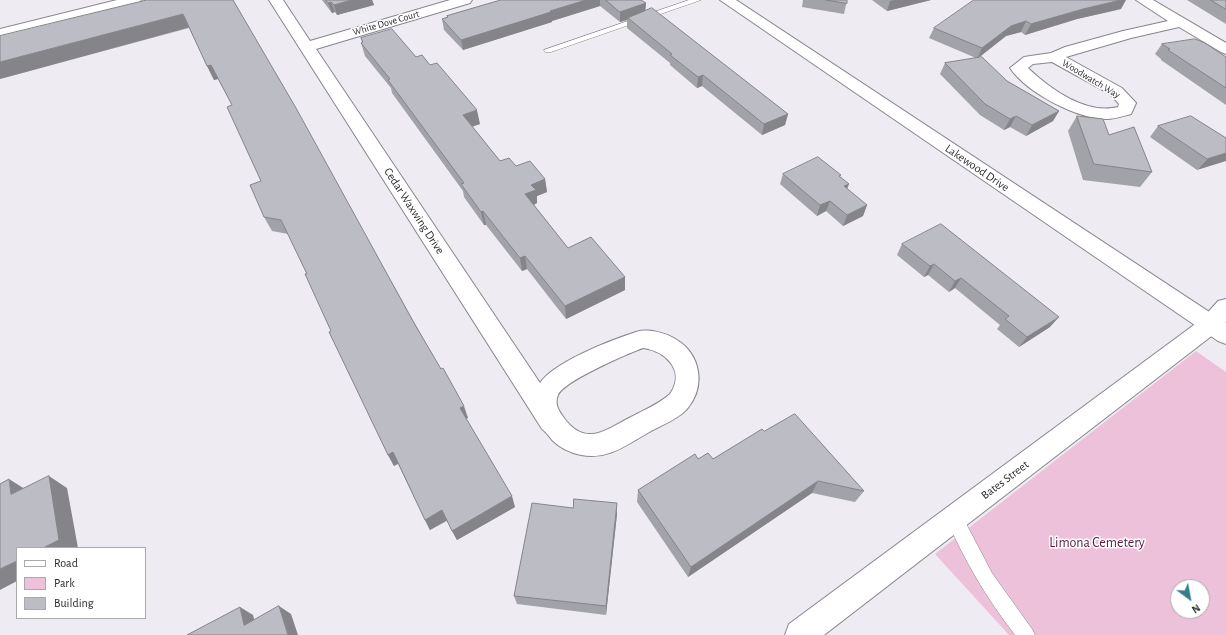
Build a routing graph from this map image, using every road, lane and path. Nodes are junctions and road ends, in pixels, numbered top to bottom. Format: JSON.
{"nodes":[{"id":1,"x":134,"y":0,"type":"edge"},
{"id":2,"x":276,"y":0,"type":"edge"},
{"id":3,"x":465,"y":0,"type":"edge"},
{"id":4,"x":697,"y":0,"type":"edge"},
{"id":5,"x":727,"y":0,"type":"edge"},
{"id":6,"x":1143,"y":0,"type":"edge"},
{"id":7,"x":1182,"y":22,"type":"junction"},
{"id":8,"x":0,"y":33,"type":"edge"},
{"id":9,"x":306,"y":46,"type":"junction"},
{"id":10,"x":1226,"y":49,"type":"edge"},
{"id":11,"x":548,"y":50,"type":"dead end"},
{"id":12,"x":1054,"y":56,"type":"junction"},
{"id":13,"x":1221,"y":322,"type":"edge"},
{"id":14,"x":551,"y":421,"type":"junction"},
{"id":15,"x":954,"y":518,"type":"junction"},
{"id":16,"x":800,"y":635,"type":"edge"},
{"id":17,"x":1026,"y":635,"type":"edge"}],
"edges":[{"from":1,"to":8,"type":"street"},
{"from":2,"to":9,"type":"street","name":"Cedar Waxwing Drive"},
{"from":3,"to":9,"type":"street","name":"White Dove Court"},
{"from":4,"to":11,"type":"lane"},
{"from":5,"to":13,"type":"street","name":"Lakewood Drive"},
{"from":6,"to":7,"type":"street"},
{"from":7,"to":10,"type":"street"},
{"from":7,"to":12,"type":"street","name":"Woodwatch Way"},
{"from":9,"to":14,"type":"street","name":"Cedar Waxwing Drive"},
{"from":12,"to":12,"type":"street","name":"Woodwatch Way"},
{"from":13,"to":15,"type":"street","name":"Bates Street"},
{"from":14,"to":14,"type":"street"},
{"from":15,"to":16,"type":"street","name":"Bates Street"},
{"from":15,"to":17,"type":"lane"}]}
